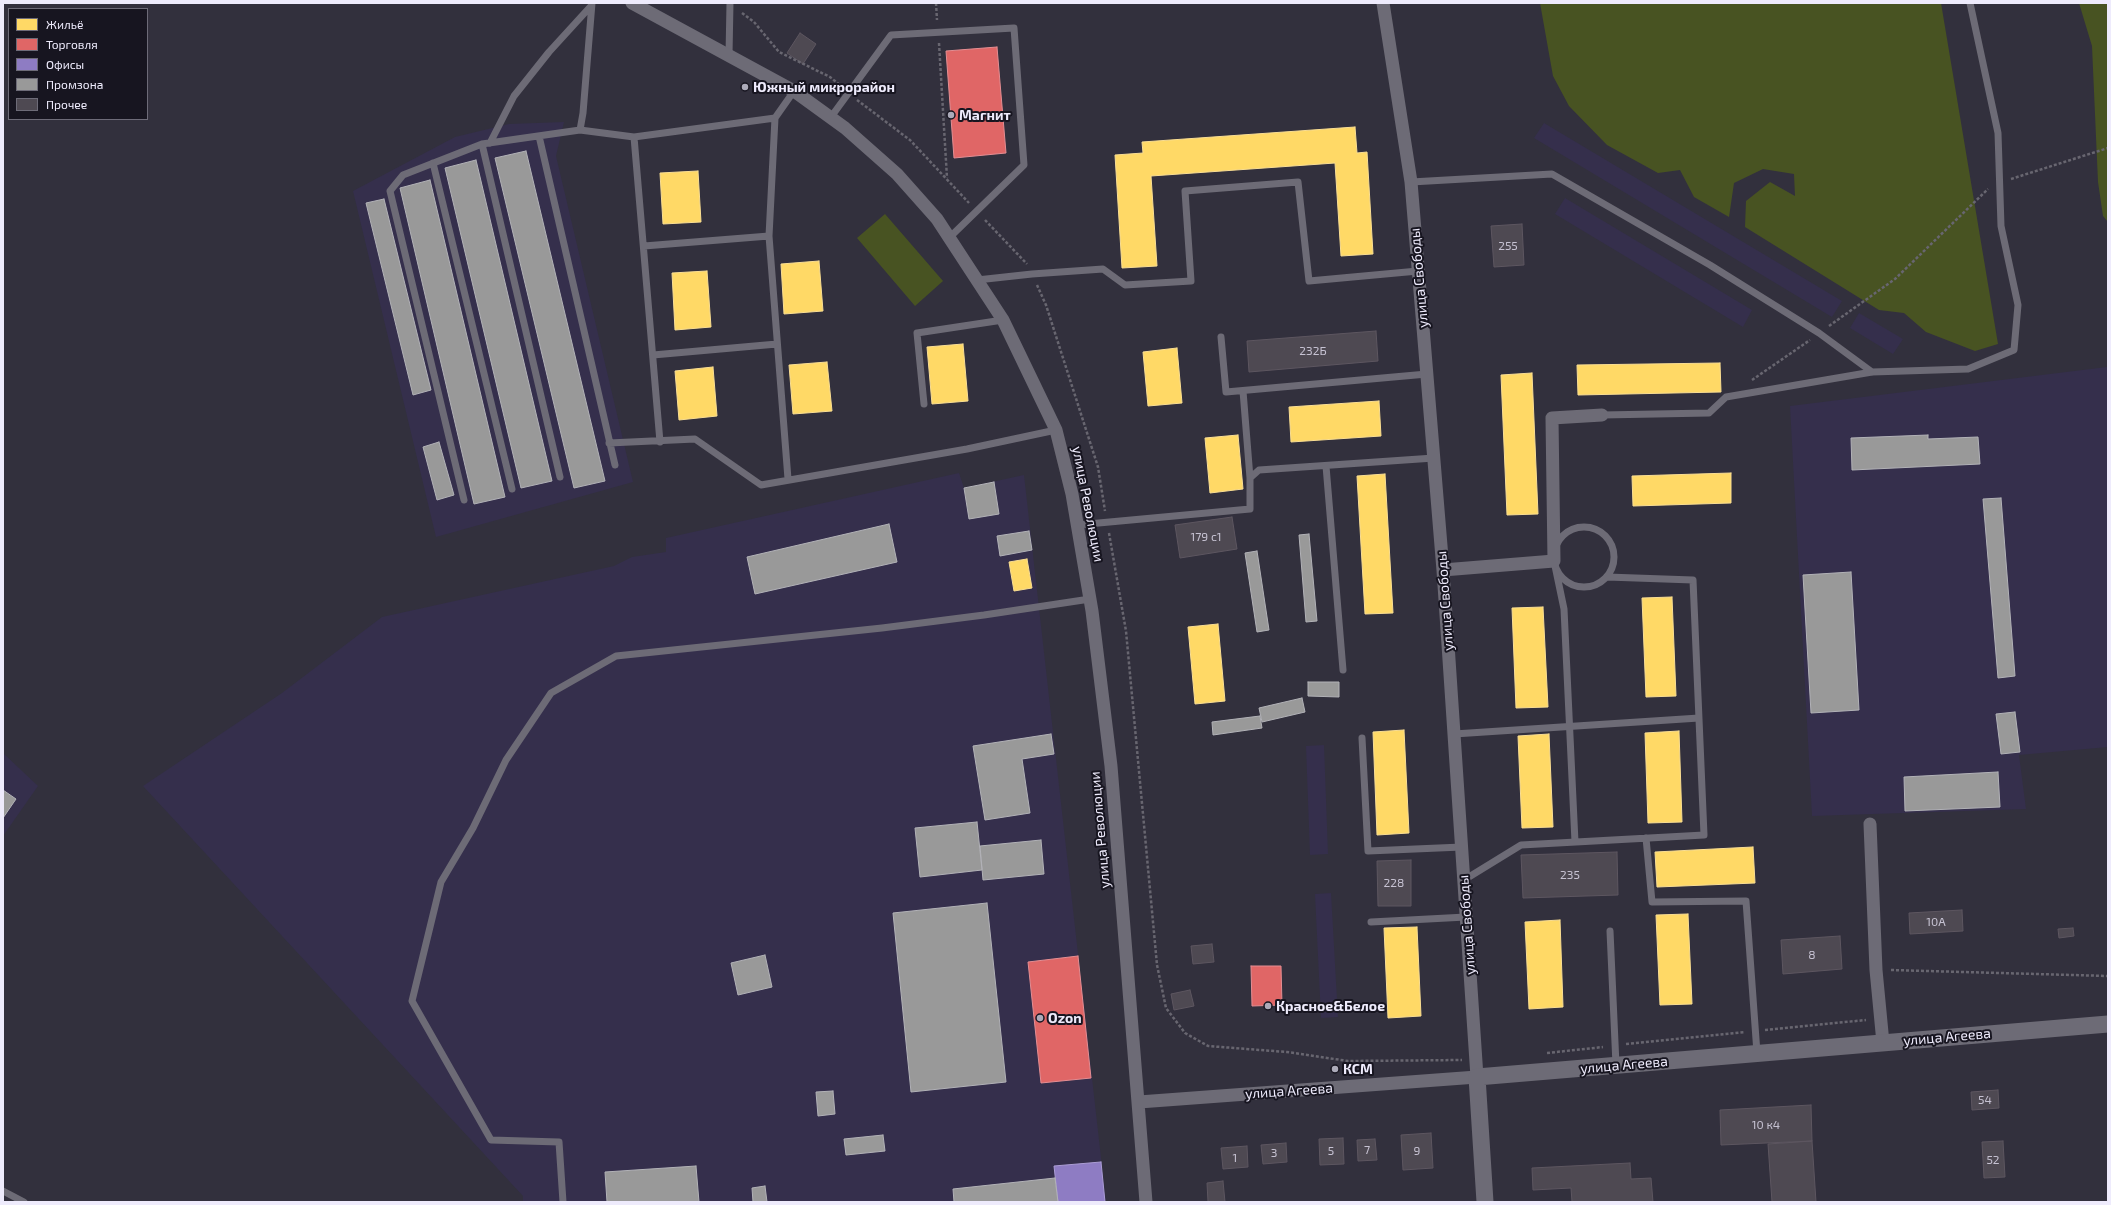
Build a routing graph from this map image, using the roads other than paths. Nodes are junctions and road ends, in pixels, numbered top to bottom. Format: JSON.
{"nodes":[{"id":1,"x":632,"y":3,"type":"edge"},
{"id":2,"x":1383,"y":3,"type":"edge"},
{"id":3,"x":1970,"y":3,"type":"edge"},
{"id":4,"x":592,"y":4,"type":"edge"},
{"id":5,"x":730,"y":4,"type":"edge"},
{"id":6,"x":729,"y":55,"type":"junction"},
{"id":7,"x":794,"y":91,"type":"junction"},
{"id":8,"x":831,"y":117,"type":"junction"},
{"id":9,"x":775,"y":118,"type":"junction"},
{"id":10,"x":580,"y":130,"type":"junction"},
{"id":11,"x":539,"y":136,"type":"junction"},
{"id":12,"x":634,"y":137,"type":"junction"},
{"id":13,"x":486,"y":143,"type":"junction"},
{"id":14,"x":433,"y":163,"type":"junction"},
{"id":15,"x":1411,"y":182,"type":"junction"},
{"id":16,"x":769,"y":236,"type":"junction"},
{"id":17,"x":950,"y":238,"type":"junction"},
{"id":18,"x":644,"y":246,"type":"junction"},
{"id":19,"x":1418,"y":271,"type":"junction"},
{"id":20,"x":977,"y":280,"type":"junction"},
{"id":21,"x":1003,"y":320,"type":"junction"},
{"id":22,"x":1221,"y":337,"type":"dead end"},
{"id":23,"x":777,"y":344,"type":"junction"},
{"id":24,"x":653,"y":355,"type":"junction"},
{"id":25,"x":1872,"y":372,"type":"junction"},
{"id":26,"x":1427,"y":374,"type":"junction"},
{"id":27,"x":1243,"y":391,"type":"junction"},
{"id":28,"x":924,"y":404,"type":"dead end"},
{"id":29,"x":1602,"y":415,"type":"joint"},
{"id":30,"x":1056,"y":430,"type":"junction"},
{"id":31,"x":660,"y":442,"type":"junction"},
{"id":32,"x":609,"y":443,"type":"junction"},
{"id":33,"x":1434,"y":458,"type":"junction"},
{"id":34,"x":614,"y":465,"type":"dead end"},
{"id":35,"x":1326,"y":466,"type":"junction"},
{"id":36,"x":560,"y":477,"type":"dead end"},
{"id":37,"x":1250,"y":478,"type":"junction"},
{"id":38,"x":788,"y":479,"type":"junction"},
{"id":39,"x":512,"y":489,"type":"dead end"},
{"id":40,"x":464,"y":500,"type":"dead end"},
{"id":41,"x":1077,"y":525,"type":"junction"},
{"id":42,"x":1554,"y":561,"type":"junction"},
{"id":43,"x":1443,"y":570,"type":"junction"},
{"id":44,"x":1607,"y":576,"type":"junction"},
{"id":45,"x":1090,"y":599,"type":"junction"},
{"id":46,"x":1343,"y":670,"type":"dead end"},
{"id":47,"x":1699,"y":718,"type":"junction"},
{"id":48,"x":1570,"y":727,"type":"junction"},
{"id":49,"x":1454,"y":734,"type":"junction"},
{"id":50,"x":1362,"y":738,"type":"dead end"},
{"id":51,"x":1870,"y":824,"type":"dead end"},
{"id":52,"x":1646,"y":838,"type":"junction"},
{"id":53,"x":1575,"y":842,"type":"junction"},
{"id":54,"x":1462,"y":847,"type":"junction"},
{"id":55,"x":1464,"y":880,"type":"junction"},
{"id":56,"x":1466,"y":916,"type":"junction"},
{"id":57,"x":1371,"y":922,"type":"dead end"},
{"id":58,"x":1610,"y":930,"type":"dead end"},
{"id":59,"x":2108,"y":1024,"type":"edge"},
{"id":60,"x":1883,"y":1043,"type":"junction"},
{"id":61,"x":1757,"y":1053,"type":"junction"},
{"id":62,"x":1616,"y":1065,"type":"junction"},
{"id":63,"x":1477,"y":1077,"type":"junction"},
{"id":64,"x":1139,"y":1102,"type":"junction"},
{"id":65,"x":3,"y":1191,"type":"edge"},
{"id":66,"x":24,"y":1202,"type":"edge"},
{"id":67,"x":564,"y":1202,"type":"edge"},
{"id":68,"x":1146,"y":1202,"type":"edge"},
{"id":69,"x":1485,"y":1202,"type":"edge"}],
"edges":[{"from":1,"to":6,"type":"street","name":"улица Революции"},
{"from":2,"to":15,"type":"street","name":"улица Свободы"},
{"from":3,"to":25,"type":"lane"},
{"from":4,"to":10,"type":"lane"},
{"from":4,"to":13,"type":"lane"},
{"from":5,"to":6,"type":"lane"},
{"from":6,"to":7,"type":"street","name":"улица Революции"},
{"from":7,"to":8,"type":"street","name":"улица Революции"},
{"from":7,"to":9,"type":"lane"},
{"from":8,"to":17,"type":"street","name":"улица Революции"},
{"from":8,"to":17,"type":"lane"},
{"from":9,"to":12,"type":"lane"},
{"from":9,"to":16,"type":"lane"},
{"from":10,"to":11,"type":"lane"},
{"from":10,"to":12,"type":"lane"},
{"from":11,"to":13,"type":"lane"},
{"from":11,"to":32,"type":"lane"},
{"from":12,"to":18,"type":"lane"},
{"from":13,"to":14,"type":"lane"},
{"from":13,"to":36,"type":"lane"},
{"from":14,"to":39,"type":"lane"},
{"from":14,"to":40,"type":"lane"},
{"from":15,"to":19,"type":"street","name":"улица Свободы"},
{"from":15,"to":25,"type":"lane"},
{"from":16,"to":18,"type":"lane"},
{"from":16,"to":23,"type":"lane"},
{"from":17,"to":20,"type":"street","name":"улица Революции"},
{"from":18,"to":24,"type":"lane"},
{"from":19,"to":20,"type":"lane"},
{"from":19,"to":26,"type":"street","name":"улица Свободы"},
{"from":20,"to":21,"type":"street","name":"улица Революции"},
{"from":21,"to":28,"type":"lane"},
{"from":21,"to":30,"type":"street","name":"улица Революции"},
{"from":22,"to":27,"type":"lane"},
{"from":23,"to":24,"type":"lane"},
{"from":23,"to":38,"type":"lane"},
{"from":24,"to":31,"type":"lane"},
{"from":25,"to":29,"type":"lane"},
{"from":26,"to":27,"type":"lane"},
{"from":26,"to":33,"type":"street","name":"улица Свободы"},
{"from":27,"to":37,"type":"lane"},
{"from":29,"to":42,"type":"street"},
{"from":30,"to":38,"type":"lane"},
{"from":30,"to":41,"type":"street","name":"улица Революции"},
{"from":31,"to":32,"type":"lane"},
{"from":31,"to":38,"type":"lane"},
{"from":32,"to":34,"type":"lane"},
{"from":33,"to":35,"type":"lane"},
{"from":33,"to":43,"type":"street","name":"улица Свободы"},
{"from":35,"to":37,"type":"lane"},
{"from":35,"to":46,"type":"lane"},
{"from":37,"to":41,"type":"lane"},
{"from":41,"to":45,"type":"street","name":"улица Революции"},
{"from":42,"to":43,"type":"street"},
{"from":42,"to":44,"type":"lane"},
{"from":42,"to":44,"type":"lane"},
{"from":42,"to":48,"type":"lane"},
{"from":43,"to":49,"type":"street","name":"улица Свободы"},
{"from":44,"to":47,"type":"lane"},
{"from":45,"to":64,"type":"street","name":"улица Революции"},
{"from":45,"to":67,"type":"lane"},
{"from":47,"to":48,"type":"lane"},
{"from":47,"to":52,"type":"lane"},
{"from":48,"to":49,"type":"lane"},
{"from":48,"to":53,"type":"lane"},
{"from":49,"to":54,"type":"street","name":"улица Свободы"},
{"from":50,"to":54,"type":"lane"},
{"from":51,"to":60,"type":"street"},
{"from":52,"to":53,"type":"lane"},
{"from":52,"to":61,"type":"lane"},
{"from":53,"to":55,"type":"lane"},
{"from":54,"to":55,"type":"street","name":"улица Свободы"},
{"from":55,"to":56,"type":"street","name":"улица Свободы"},
{"from":56,"to":57,"type":"lane"},
{"from":56,"to":63,"type":"street","name":"улица Свободы"},
{"from":58,"to":62,"type":"lane"},
{"from":59,"to":60,"type":"street","name":"улица Агеева"},
{"from":60,"to":61,"type":"street","name":"улица Агеева"},
{"from":61,"to":62,"type":"street","name":"улица Агеева"},
{"from":62,"to":63,"type":"street","name":"улица Агеева"},
{"from":63,"to":64,"type":"street","name":"улица Агеева"},
{"from":63,"to":69,"type":"street","name":"улица Свободы"},
{"from":64,"to":68,"type":"street","name":"улица Революции"},
{"from":65,"to":66,"type":"lane"}]}
